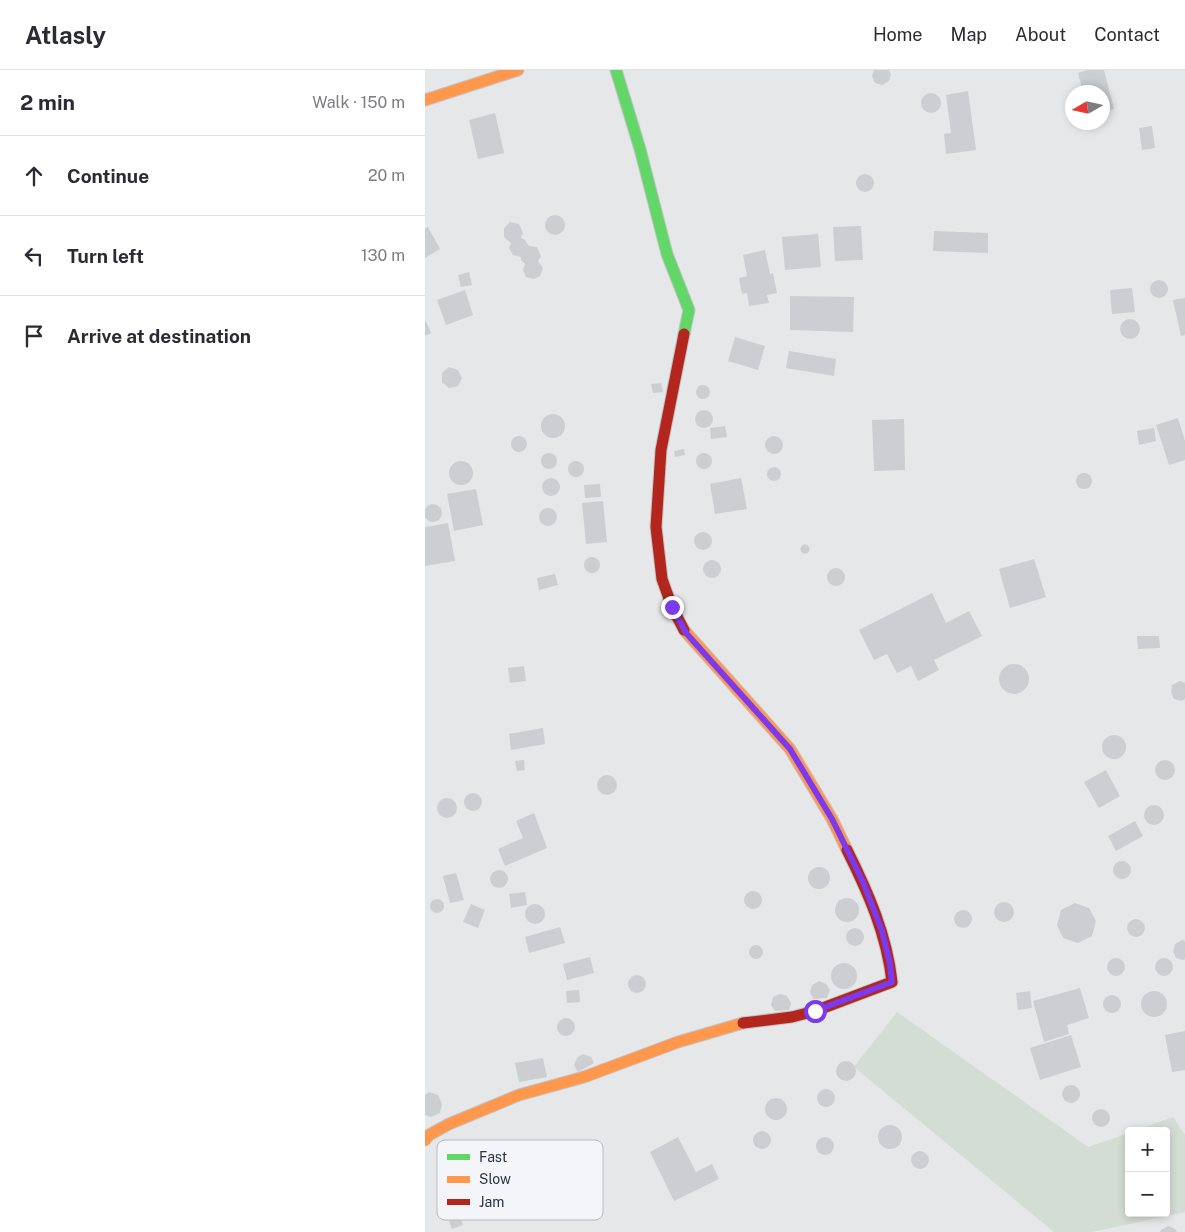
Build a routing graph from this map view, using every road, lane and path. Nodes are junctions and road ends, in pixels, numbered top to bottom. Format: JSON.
{"nodes":[{"id":1,"x":518,"y":70,"type":"edge"},
{"id":2,"x":616,"y":70,"type":"edge"},
{"id":3,"x":425,"y":100,"type":"edge"},
{"id":4,"x":425,"y":1140,"type":"edge"}],
"edges":[{"from":1,"to":3,"type":"street"},
{"from":2,"to":4,"type":"street"}]}
